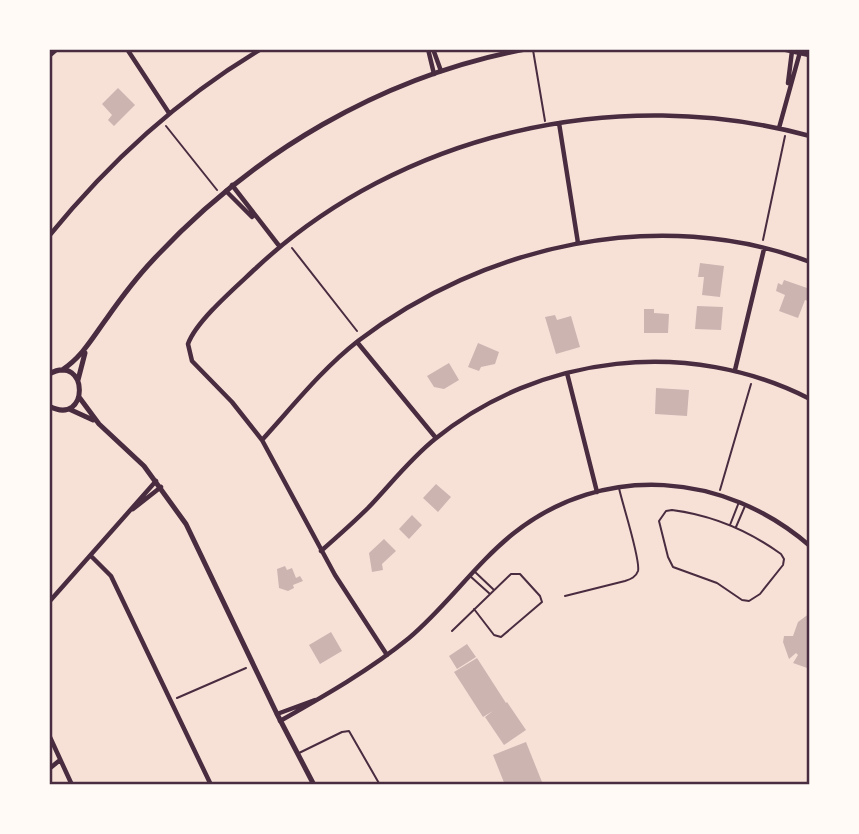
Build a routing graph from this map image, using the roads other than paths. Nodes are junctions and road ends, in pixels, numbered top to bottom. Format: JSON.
{"nodes":[{"id":1,"x":57,"y":49,"type":"edge"},
{"id":2,"x":127,"y":49,"type":"edge"},
{"id":3,"x":261,"y":49,"type":"edge"},
{"id":4,"x":430,"y":49,"type":"edge"},
{"id":5,"x":526,"y":49,"type":"edge"},
{"id":6,"x":783,"y":49,"type":"edge"},
{"id":7,"x":792,"y":50,"type":"edge"},
{"id":8,"x":800,"y":52,"type":"junction"},
{"id":9,"x":810,"y":55,"type":"edge"},
{"id":10,"x":49,"y":56,"type":"edge"},
{"id":11,"x":441,"y":71,"type":"junction"},
{"id":12,"x":434,"y":74,"type":"junction"},
{"id":13,"x":789,"y":88,"type":"junction"},
{"id":14,"x":169,"y":113,"type":"junction"},
{"id":15,"x":559,"y":123,"type":"junction"},
{"id":16,"x":779,"y":128,"type":"junction"},
{"id":17,"x":810,"y":136,"type":"edge"},
{"id":18,"x":232,"y":185,"type":"junction"},
{"id":19,"x":223,"y":192,"type":"junction"},
{"id":20,"x":256,"y":219,"type":"junction"},
{"id":21,"x":49,"y":236,"type":"edge"},
{"id":22,"x":579,"y":243,"type":"junction"},
{"id":23,"x":280,"y":247,"type":"junction"},
{"id":24,"x":763,"y":249,"type":"junction"},
{"id":25,"x":810,"y":262,"type":"edge"},
{"id":26,"x":357,"y":342,"type":"junction"},
{"id":27,"x":87,"y":347,"type":"junction"},
{"id":28,"x":62,"y":370,"type":"junction"},
{"id":29,"x":735,"y":370,"type":"junction"},
{"id":30,"x":50,"y":373,"type":"edge"},
{"id":31,"x":567,"y":373,"type":"junction"},
{"id":32,"x":78,"y":380,"type":"junction"},
{"id":33,"x":79,"y":397,"type":"junction"},
{"id":34,"x":810,"y":399,"type":"edge"},
{"id":35,"x":49,"y":406,"type":"edge"},
{"id":36,"x":69,"y":409,"type":"junction"},
{"id":37,"x":58,"y":410,"type":"junction"},
{"id":38,"x":52,"y":414,"type":"dead end"},
{"id":39,"x":99,"y":424,"type":"junction"},
{"id":40,"x":436,"y":438,"type":"junction"},
{"id":41,"x":262,"y":440,"type":"junction"},
{"id":42,"x":156,"y":481,"type":"junction"},
{"id":43,"x":161,"y":487,"type":"junction"},
{"id":44,"x":618,"y":488,"type":"junction"},
{"id":45,"x":597,"y":492,"type":"junction"},
{"id":46,"x":740,"y":501,"type":"junction"},
{"id":47,"x":746,"y":504,"type":"junction"},
{"id":48,"x":130,"y":511,"type":"junction"},
{"id":49,"x":730,"y":525,"type":"junction"},
{"id":50,"x":735,"y":527,"type":"junction"},
{"id":51,"x":810,"y":546,"type":"edge"},
{"id":52,"x":321,"y":551,"type":"junction"},
{"id":53,"x":91,"y":556,"type":"junction"},
{"id":54,"x":474,"y":570,"type":"junction"},
{"id":55,"x":469,"y":576,"type":"junction"},
{"id":56,"x":494,"y":589,"type":"junction"},
{"id":57,"x":490,"y":594,"type":"junction"},
{"id":58,"x":565,"y":596,"type":"dead end"},
{"id":59,"x":49,"y":602,"type":"edge"},
{"id":60,"x":474,"y":609,"type":"junction"},
{"id":61,"x":452,"y":631,"type":"dead end"},
{"id":62,"x":387,"y":655,"type":"junction"},
{"id":63,"x":316,"y":699,"type":"junction"},
{"id":64,"x":276,"y":714,"type":"junction"},
{"id":65,"x":280,"y":721,"type":"junction"},
{"id":66,"x":49,"y":735,"type":"edge"},
{"id":67,"x":297,"y":754,"type":"junction"},
{"id":68,"x":61,"y":760,"type":"junction"},
{"id":69,"x":49,"y":769,"type":"edge"},
{"id":70,"x":72,"y":785,"type":"edge"},
{"id":71,"x":211,"y":785,"type":"edge"},
{"id":72,"x":314,"y":785,"type":"edge"},
{"id":73,"x":380,"y":785,"type":"edge"}],
"edges":[{"from":1,"to":10,"type":"street"},
{"from":2,"to":14,"type":"street"},
{"from":3,"to":14,"type":"street"},
{"from":4,"to":11,"type":"street"},
{"from":4,"to":12,"type":"street"},
{"from":5,"to":11,"type":"street"},
{"from":6,"to":7,"type":"street"},
{"from":7,"to":8,"type":"street"},
{"from":7,"to":13,"type":"street"},
{"from":8,"to":9,"type":"street"},
{"from":8,"to":13,"type":"street"},
{"from":11,"to":12,"type":"street"},
{"from":12,"to":18,"type":"street"},
{"from":13,"to":16,"type":"street"},
{"from":14,"to":21,"type":"street"},
{"from":15,"to":16,"type":"street"},
{"from":15,"to":22,"type":"street"},
{"from":15,"to":23,"type":"street"},
{"from":16,"to":17,"type":"street"},
{"from":18,"to":19,"type":"street"},
{"from":18,"to":20,"type":"street"},
{"from":19,"to":20,"type":"street"},
{"from":19,"to":27,"type":"street"},
{"from":20,"to":23,"type":"street"},
{"from":22,"to":24,"type":"street"},
{"from":22,"to":26,"type":"street"},
{"from":23,"to":41,"type":"street"},
{"from":24,"to":25,"type":"street"},
{"from":24,"to":29,"type":"street"},
{"from":26,"to":40,"type":"street"},
{"from":26,"to":41,"type":"street"},
{"from":27,"to":28,"type":"street"},
{"from":27,"to":32,"type":"street"},
{"from":28,"to":30,"type":"street"},
{"from":28,"to":32,"type":"street"},
{"from":29,"to":31,"type":"street"},
{"from":29,"to":34,"type":"street"},
{"from":31,"to":40,"type":"street"},
{"from":31,"to":45,"type":"street"},
{"from":32,"to":33,"type":"street"},
{"from":33,"to":36,"type":"street"},
{"from":33,"to":39,"type":"street"},
{"from":35,"to":37,"type":"street"},
{"from":36,"to":37,"type":"street"},
{"from":36,"to":39,"type":"street"},
{"from":37,"to":38,"type":"street"},
{"from":39,"to":42,"type":"street"},
{"from":40,"to":52,"type":"street"},
{"from":41,"to":52,"type":"street"},
{"from":42,"to":43,"type":"street"},
{"from":42,"to":48,"type":"street"},
{"from":43,"to":48,"type":"street"},
{"from":43,"to":64,"type":"street"},
{"from":44,"to":45,"type":"street"},
{"from":44,"to":46,"type":"street"},
{"from":44,"to":58,"type":"lane"},
{"from":45,"to":54,"type":"street"},
{"from":46,"to":47,"type":"street"},
{"from":46,"to":49,"type":"lane"},
{"from":47,"to":50,"type":"lane"},
{"from":47,"to":51,"type":"street"},
{"from":48,"to":53,"type":"street"},
{"from":49,"to":50,"type":"lane"},
{"from":49,"to":50,"type":"lane"},
{"from":52,"to":62,"type":"street"},
{"from":53,"to":59,"type":"street"},
{"from":53,"to":71,"type":"street"},
{"from":54,"to":55,"type":"street"},
{"from":54,"to":56,"type":"lane"},
{"from":55,"to":57,"type":"lane"},
{"from":55,"to":62,"type":"street"},
{"from":56,"to":57,"type":"lane"},
{"from":56,"to":60,"type":"lane"},
{"from":57,"to":60,"type":"lane"},
{"from":60,"to":61,"type":"lane"},
{"from":62,"to":63,"type":"street"},
{"from":63,"to":64,"type":"street"},
{"from":63,"to":65,"type":"street"},
{"from":64,"to":65,"type":"street"},
{"from":65,"to":67,"type":"street"},
{"from":66,"to":68,"type":"street"},
{"from":67,"to":72,"type":"street"},
{"from":67,"to":73,"type":"lane"},
{"from":68,"to":69,"type":"street"},
{"from":68,"to":70,"type":"street"}]}
